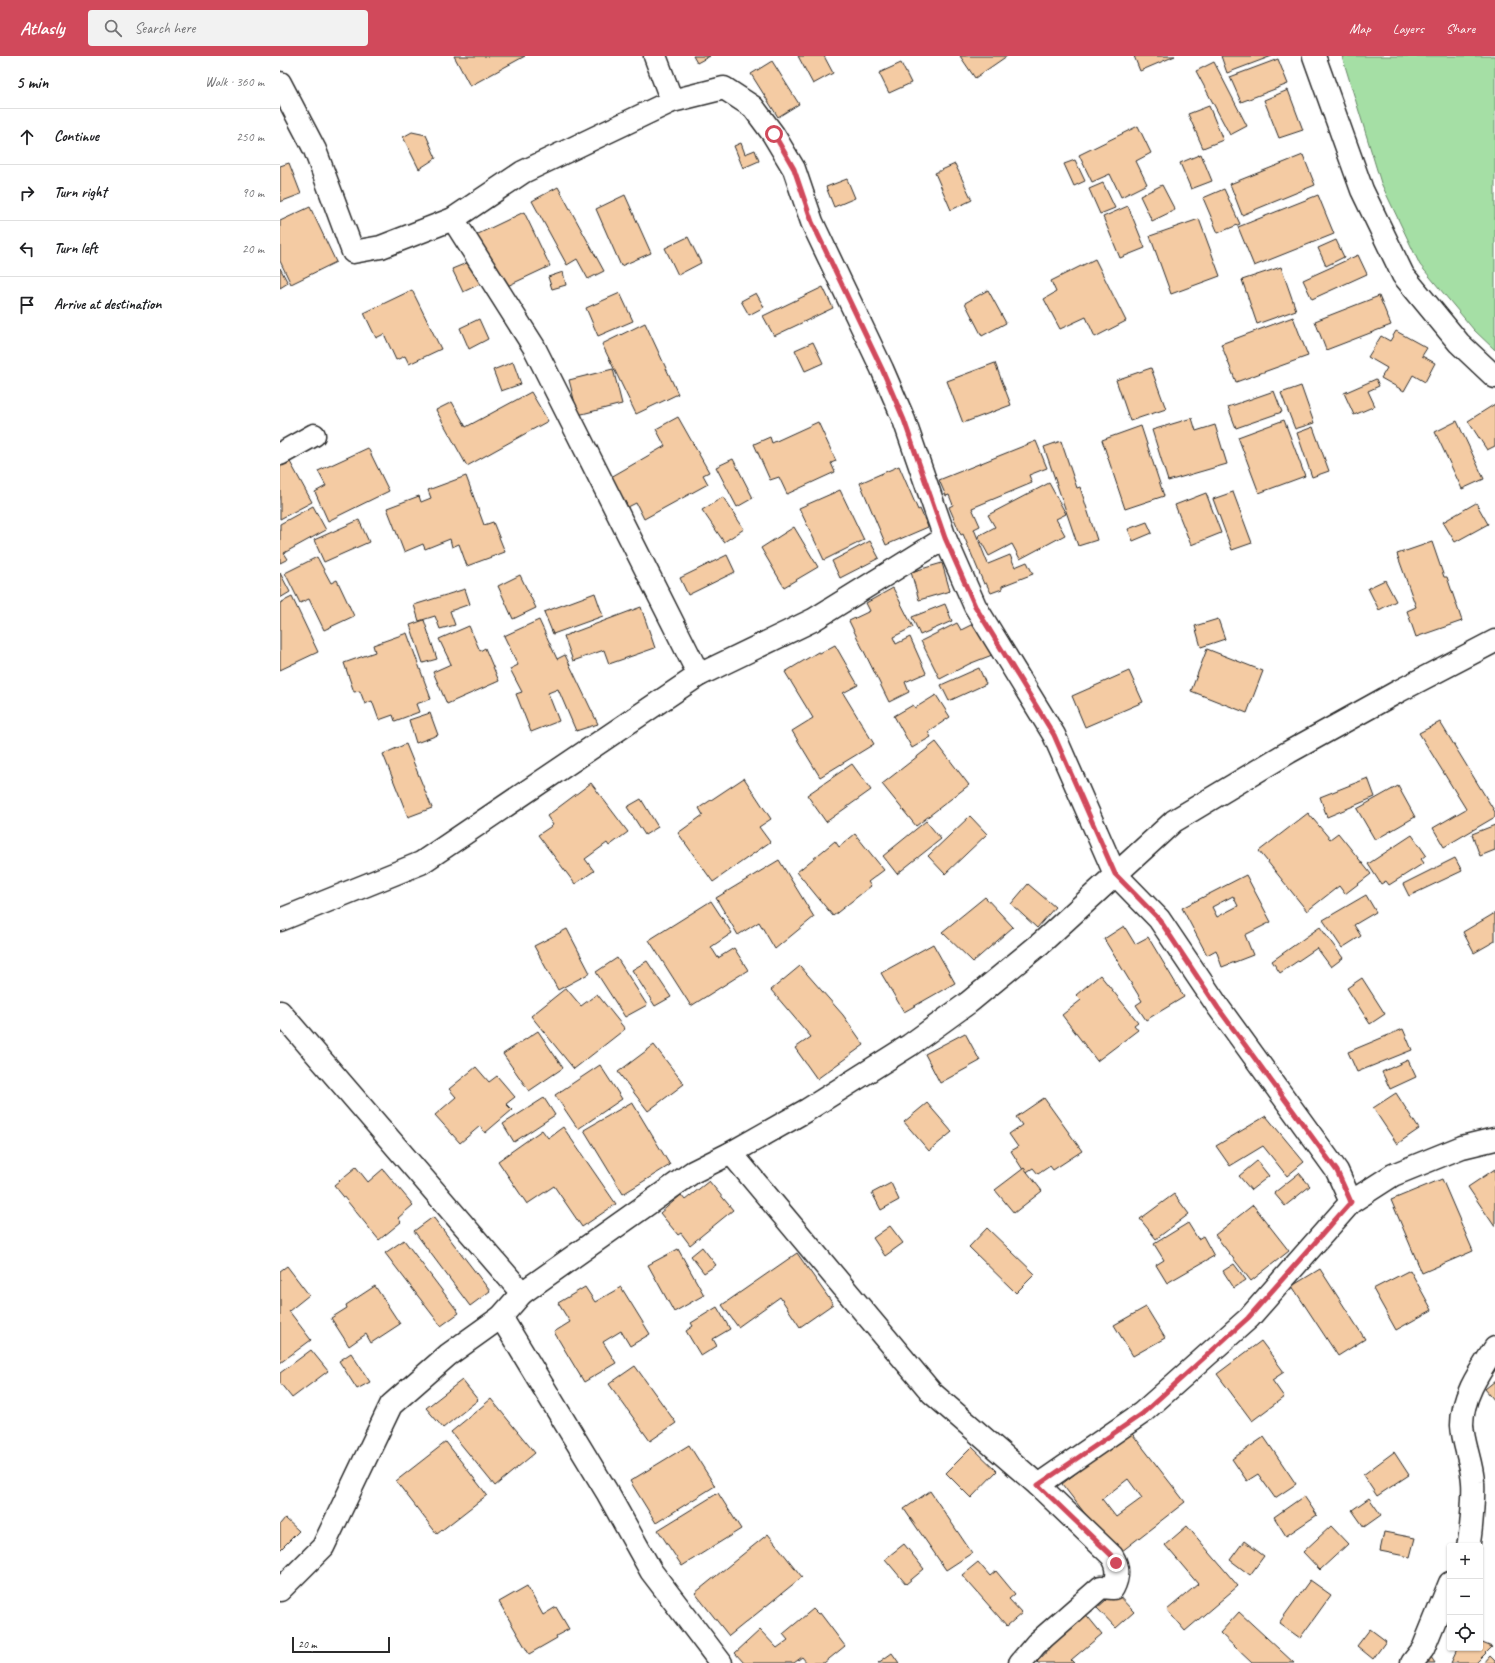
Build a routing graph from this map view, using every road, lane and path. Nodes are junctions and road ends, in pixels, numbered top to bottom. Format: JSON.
{"nodes":[{"id":1,"x":655,"y":56,"type":"edge"},
{"id":2,"x":1314,"y":56,"type":"edge"},
{"id":3,"x":280,"y":83,"type":"edge"},
{"id":4,"x":672,"y":101,"type":"junction"},
{"id":5,"x":453,"y":219,"type":"junction"},
{"id":6,"x":1495,"y":377,"type":"edge"},
{"id":7,"x":314,"y":436,"type":"dead end"},
{"id":8,"x":280,"y":454,"type":"edge"},
{"id":9,"x":945,"y":538,"type":"junction"},
{"id":10,"x":1495,"y":640,"type":"edge"},
{"id":11,"x":699,"y":675,"type":"junction"},
{"id":12,"x":1115,"y":874,"type":"junction"},
{"id":13,"x":280,"y":920,"type":"edge"},
{"id":14,"x":280,"y":1012,"type":"edge"},
{"id":15,"x":1495,"y":1140,"type":"edge"},
{"id":16,"x":731,"y":1153,"type":"junction"},
{"id":17,"x":1351,"y":1202,"type":"junction"},
{"id":18,"x":522,"y":1293,"type":"junction"},
{"id":19,"x":501,"y":1317,"type":"junction"},
{"id":20,"x":1495,"y":1348,"type":"edge"},
{"id":21,"x":1038,"y":1485,"type":"junction"},
{"id":22,"x":1468,"y":1543,"type":"edge"},
{"id":23,"x":280,"y":1590,"type":"edge"},
{"id":24,"x":1447,"y":1590,"type":"edge"},
{"id":25,"x":721,"y":1663,"type":"edge"},
{"id":26,"x":1020,"y":1663,"type":"edge"},
{"id":27,"x":1412,"y":1663,"type":"edge"}],
"edges":[{"from":1,"to":4,"type":"street"},
{"from":2,"to":6,"type":"street"},
{"from":3,"to":5,"type":"street"},
{"from":4,"to":5,"type":"street"},
{"from":4,"to":9,"type":"street"},
{"from":5,"to":11,"type":"street"},
{"from":7,"to":8,"type":"street"},
{"from":9,"to":11,"type":"street"},
{"from":9,"to":12,"type":"street"},
{"from":10,"to":12,"type":"street"},
{"from":11,"to":13,"type":"street"},
{"from":12,"to":16,"type":"street"},
{"from":12,"to":17,"type":"street"},
{"from":14,"to":18,"type":"street"},
{"from":15,"to":17,"type":"street"},
{"from":16,"to":18,"type":"street"},
{"from":16,"to":21,"type":"street"},
{"from":17,"to":21,"type":"street"},
{"from":18,"to":19,"type":"street"},
{"from":19,"to":23,"type":"street"},
{"from":19,"to":25,"type":"street"},
{"from":20,"to":22,"type":"street"},
{"from":21,"to":26,"type":"street"},
{"from":24,"to":27,"type":"street"}]}
